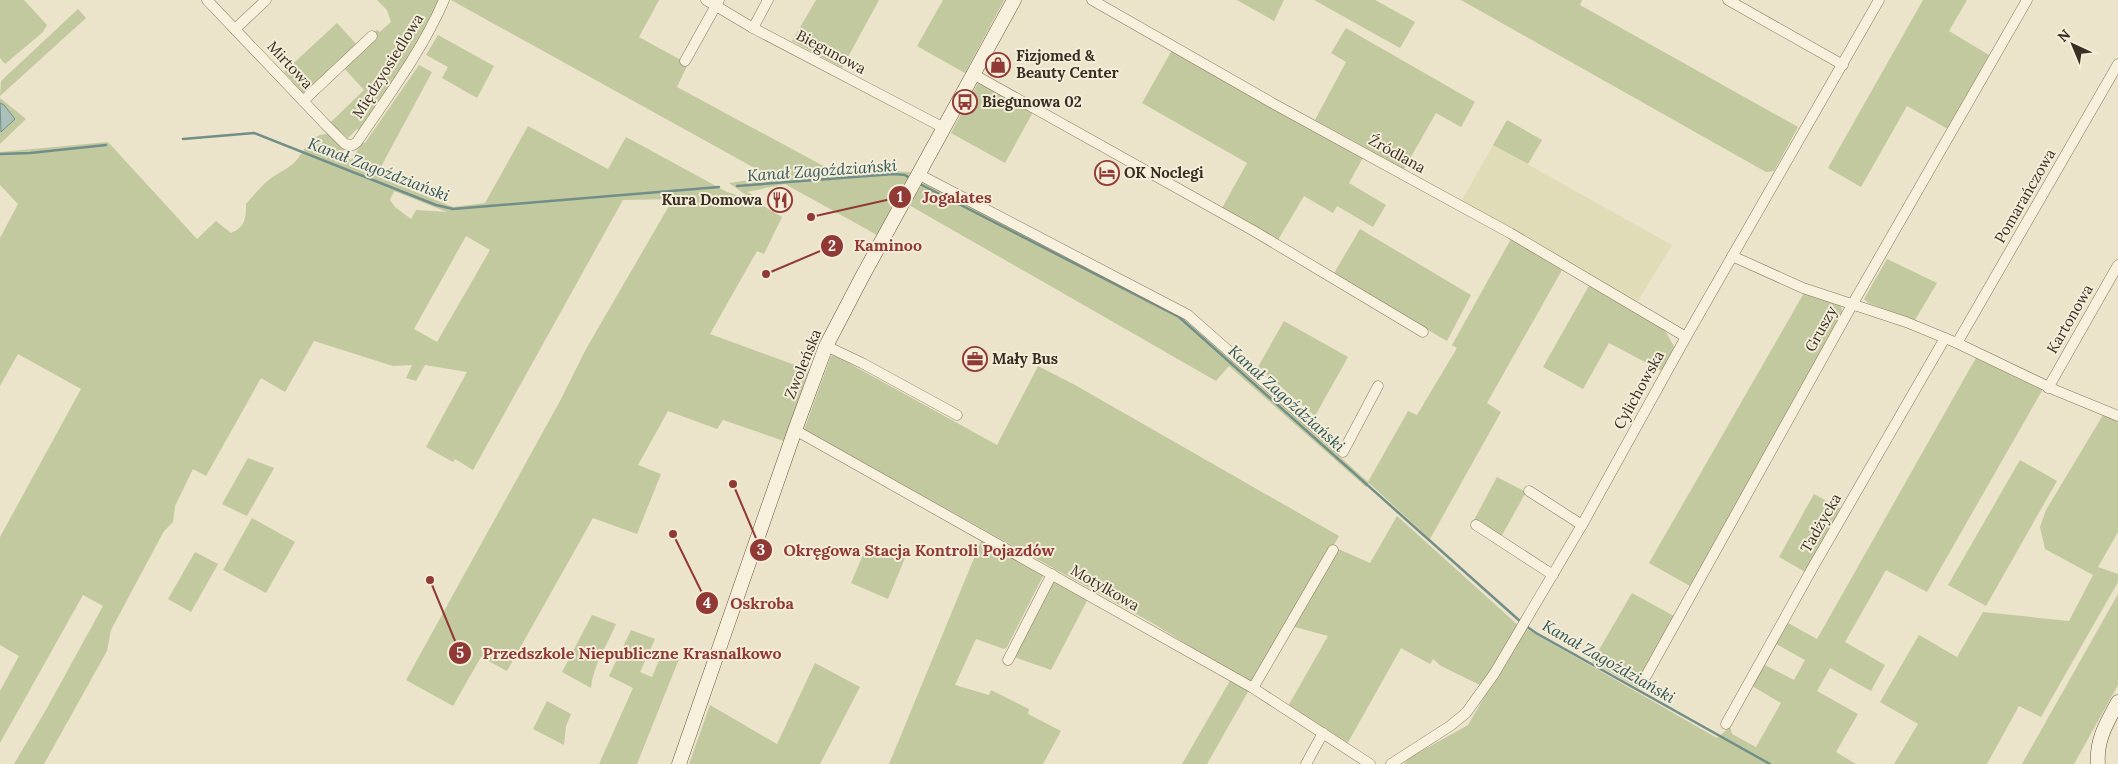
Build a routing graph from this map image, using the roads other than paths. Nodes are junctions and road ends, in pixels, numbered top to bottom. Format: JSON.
{"nodes":[{"id":1,"x":207,"y":0,"type":"edge"},
{"id":2,"x":266,"y":0,"type":"edge"},
{"id":3,"x":444,"y":0,"type":"edge"},
{"id":4,"x":706,"y":0,"type":"edge"},
{"id":5,"x":768,"y":0,"type":"edge"},
{"id":6,"x":1014,"y":0,"type":"edge"},
{"id":7,"x":1092,"y":0,"type":"edge"},
{"id":8,"x":1728,"y":0,"type":"edge"},
{"id":9,"x":1879,"y":0,"type":"edge"},
{"id":10,"x":2027,"y":0,"type":"edge"},
{"id":11,"x":717,"y":4,"type":"edge"},
{"id":12,"x":753,"y":28,"type":"junction"},
{"id":13,"x":235,"y":29,"type":"junction"},
{"id":14,"x":372,"y":36,"type":"dead end"},
{"id":15,"x":684,"y":61,"type":"dead end"},
{"id":16,"x":2118,"y":64,"type":"edge"},
{"id":17,"x":1843,"y":65,"type":"junction"},
{"id":18,"x":973,"y":74,"type":"junction"},
{"id":19,"x":302,"y":101,"type":"junction"},
{"id":20,"x":944,"y":128,"type":"junction"},
{"id":21,"x":353,"y":144,"type":"joint"},
{"id":22,"x":916,"y":179,"type":"junction"},
{"id":23,"x":1732,"y":256,"type":"junction"},
{"id":24,"x":2118,"y":265,"type":"edge"},
{"id":25,"x":1852,"y":305,"type":"junction"},
{"id":26,"x":1423,"y":332,"type":"dead end"},
{"id":27,"x":1686,"y":337,"type":"junction"},
{"id":28,"x":1945,"y":338,"type":"junction"},
{"id":29,"x":1957,"y":343,"type":"junction"},
{"id":30,"x":826,"y":346,"type":"junction"},
{"id":31,"x":1378,"y":386,"type":"dead end"},
{"id":32,"x":2048,"y":388,"type":"junction"},
{"id":33,"x":957,"y":416,"type":"dead end"},
{"id":34,"x":2118,"y":416,"type":"edge"},
{"id":35,"x":795,"y":430,"type":"junction"},
{"id":36,"x":1529,"y":491,"type":"dead end"},
{"id":37,"x":1476,"y":525,"type":"dead end"},
{"id":38,"x":1582,"y":525,"type":"junction"},
{"id":39,"x":1333,"y":550,"type":"dead end"},
{"id":40,"x":1052,"y":574,"type":"junction"},
{"id":41,"x":1553,"y":575,"type":"junction"},
{"id":42,"x":1008,"y":660,"type":"dead end"},
{"id":43,"x":1646,"y":676,"type":"dead end"},
{"id":44,"x":1253,"y":688,"type":"junction"},
{"id":45,"x":2118,"y":702,"type":"edge"},
{"id":46,"x":1726,"y":724,"type":"dead end"},
{"id":47,"x":1323,"y":733,"type":"junction"},
{"id":48,"x":679,"y":764,"type":"edge"},
{"id":49,"x":1306,"y":764,"type":"edge"},
{"id":50,"x":1370,"y":764,"type":"edge"},
{"id":51,"x":1391,"y":764,"type":"edge"},
{"id":52,"x":2098,"y":764,"type":"edge"}],
"edges":[{"from":1,"to":13,"type":"street","name":"Mirtowa"},
{"from":2,"to":13,"type":"street"},
{"from":3,"to":21,"type":"street","name":"Międzyosiedlowa"},
{"from":4,"to":11,"type":"street","name":"Biegunowa"},
{"from":5,"to":12,"type":"street"},
{"from":6,"to":18,"type":"street","name":"Zwoleńska"},
{"from":7,"to":27,"type":"street","name":"Źródlana"},
{"from":8,"to":17,"type":"street"},
{"from":9,"to":17,"type":"street","name":"Cylichowska"},
{"from":10,"to":25,"type":"street","name":"Gruszy"},
{"from":11,"to":12,"type":"street","name":"Biegunowa"},
{"from":11,"to":15,"type":"street"},
{"from":12,"to":20,"type":"street","name":"Biegunowa"},
{"from":13,"to":19,"type":"street","name":"Mirtowa"},
{"from":14,"to":19,"type":"street"},
{"from":16,"to":29,"type":"street","name":"Pomarańczowa"},
{"from":17,"to":23,"type":"street","name":"Cylichowska"},
{"from":18,"to":20,"type":"street","name":"Zwoleńska"},
{"from":18,"to":26,"type":"street"},
{"from":19,"to":21,"type":"street","name":"Mirtowa"},
{"from":20,"to":22,"type":"street","name":"Zwoleńska"},
{"from":22,"to":30,"type":"street","name":"Zwoleńska"},
{"from":22,"to":31,"type":"street"},
{"from":23,"to":25,"type":"street"},
{"from":23,"to":27,"type":"street","name":"Cylichowska"},
{"from":24,"to":32,"type":"street","name":"Kartonowa"},
{"from":25,"to":28,"type":"street"},
{"from":25,"to":43,"type":"street","name":"Gruszy"},
{"from":27,"to":38,"type":"street","name":"Cylichowska"},
{"from":28,"to":29,"type":"street"},
{"from":28,"to":46,"type":"street","name":"Tadżycka"},
{"from":29,"to":32,"type":"street"},
{"from":30,"to":33,"type":"street"},
{"from":30,"to":35,"type":"street","name":"Zwoleńska"},
{"from":32,"to":34,"type":"street"},
{"from":35,"to":40,"type":"street","name":"Motylkowa"},
{"from":35,"to":48,"type":"street","name":"Zwoleńska"},
{"from":36,"to":38,"type":"street"},
{"from":37,"to":41,"type":"street"},
{"from":38,"to":41,"type":"street","name":"Cylichowska"},
{"from":39,"to":44,"type":"street"},
{"from":40,"to":42,"type":"street"},
{"from":40,"to":44,"type":"street","name":"Motylkowa"},
{"from":41,"to":51,"type":"street","name":"Cylichowska"},
{"from":44,"to":47,"type":"street","name":"Motylkowa"},
{"from":45,"to":52,"type":"street"},
{"from":47,"to":49,"type":"street"},
{"from":47,"to":50,"type":"street","name":"Motylkowa"}]}
